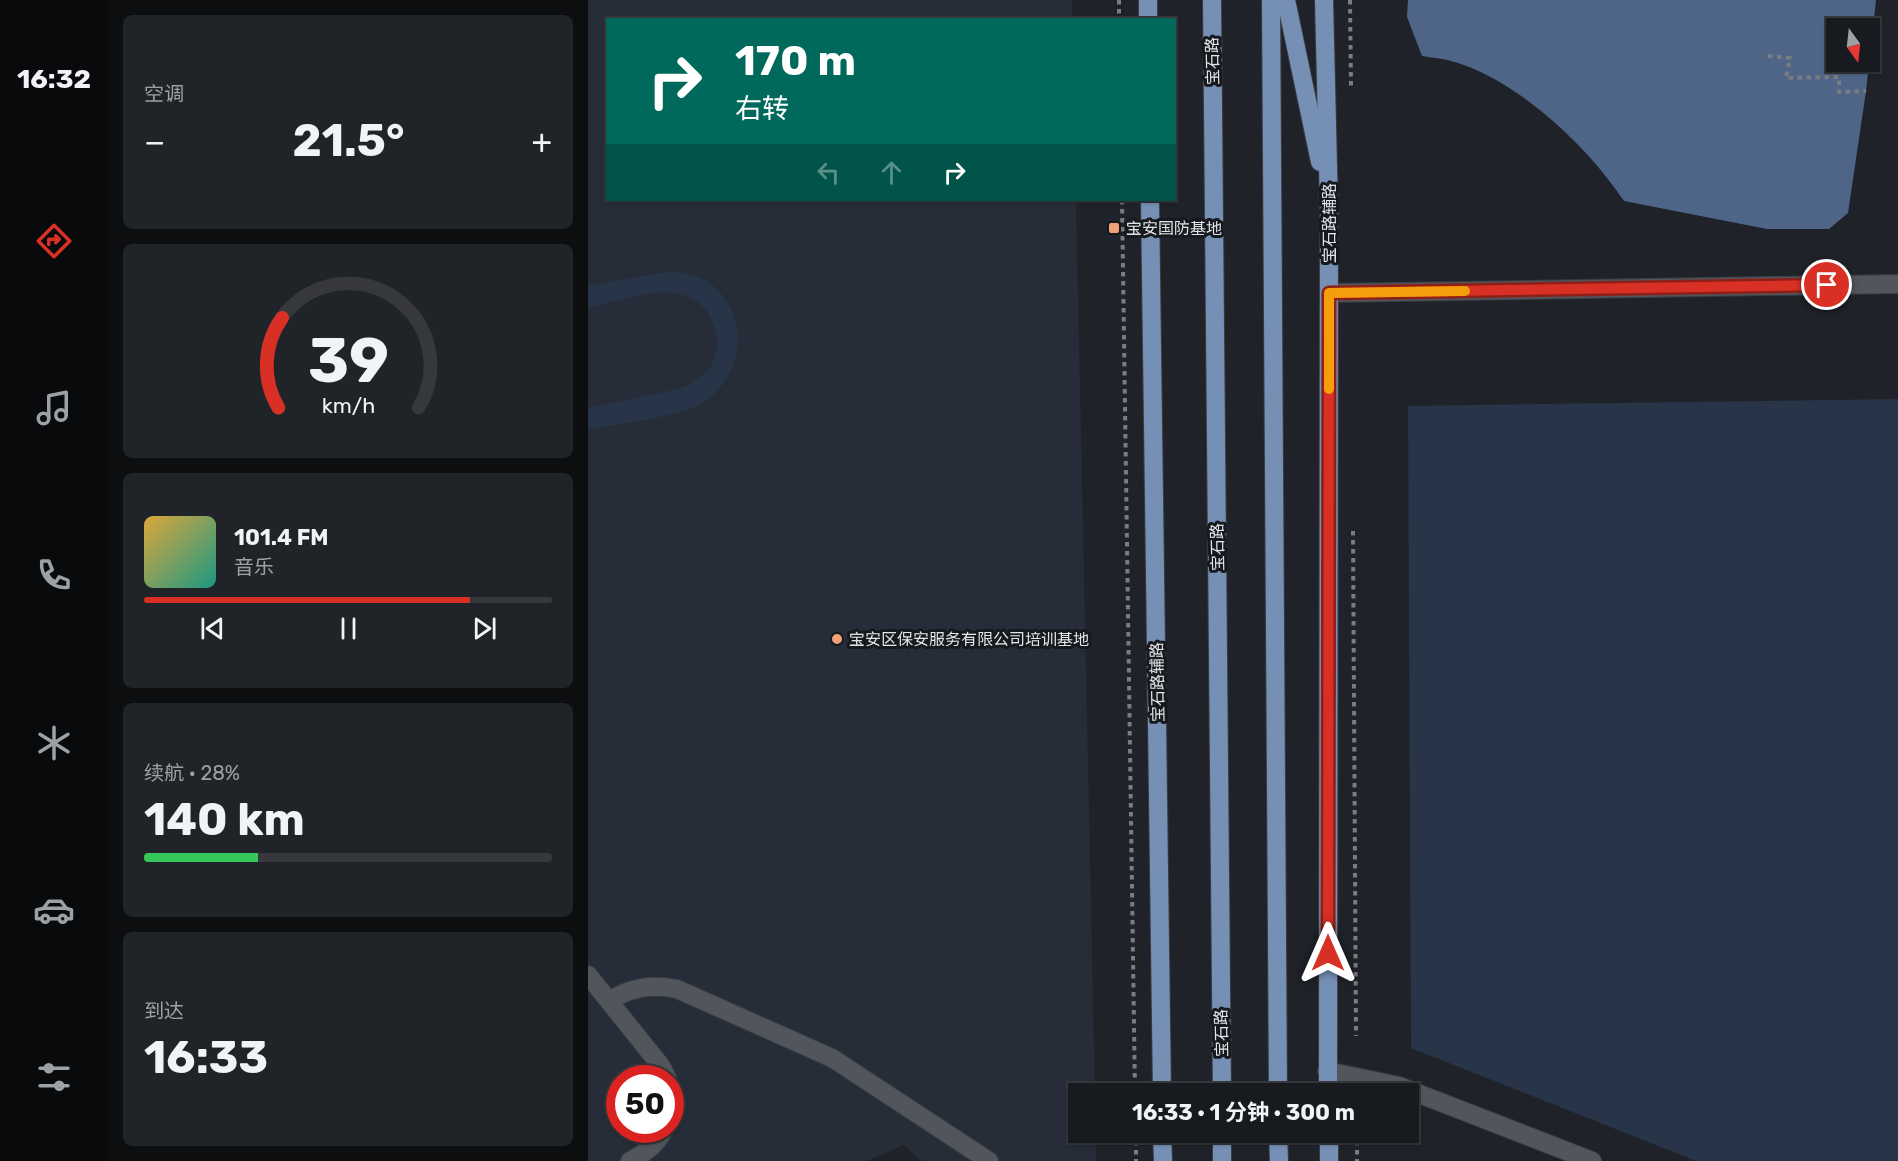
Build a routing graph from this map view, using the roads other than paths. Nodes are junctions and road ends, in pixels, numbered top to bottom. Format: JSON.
{"nodes":[{"id":1,"x":1148,"y":0,"type":"edge"},
{"id":2,"x":1212,"y":0,"type":"edge"},
{"id":3,"x":1270,"y":0,"type":"edge"},
{"id":4,"x":1286,"y":0,"type":"edge"},
{"id":5,"x":1324,"y":0,"type":"edge"},
{"id":6,"x":1148,"y":18,"type":"edge"},
{"id":7,"x":1150,"y":201,"type":"edge"},
{"id":8,"x":1329,"y":208,"type":"junction"},
{"id":9,"x":1898,"y":284,"type":"edge"},
{"id":10,"x":1329,"y":293,"type":"junction"},
{"id":11,"x":588,"y":975,"type":"edge"},
{"id":12,"x":609,"y":1001,"type":"junction"},
{"id":13,"x":660,"y":1065,"type":"edge"},
{"id":14,"x":1328,"y":1071,"type":"junction"},
{"id":15,"x":1162,"y":1083,"type":"edge"},
{"id":16,"x":1221,"y":1083,"type":"edge"},
{"id":17,"x":1278,"y":1083,"type":"edge"},
{"id":18,"x":1328,"y":1083,"type":"edge"},
{"id":19,"x":655,"y":1143,"type":"edge"},
{"id":20,"x":1162,"y":1143,"type":"edge"},
{"id":21,"x":1222,"y":1143,"type":"edge"},
{"id":22,"x":1278,"y":1143,"type":"edge"},
{"id":23,"x":1329,"y":1143,"type":"edge"},
{"id":24,"x":630,"y":1161,"type":"edge"},
{"id":25,"x":989,"y":1161,"type":"edge"},
{"id":26,"x":1163,"y":1161,"type":"edge"},
{"id":27,"x":1222,"y":1161,"type":"edge"},
{"id":28,"x":1279,"y":1161,"type":"edge"},
{"id":29,"x":1329,"y":1161,"type":"edge"},
{"id":30,"x":1592,"y":1161,"type":"edge"}],
"edges":[{"from":1,"to":6,"type":"main road"},
{"from":2,"to":16,"type":"main road","name":"宝石路"},
{"from":3,"to":17,"type":"main road"},
{"from":4,"to":8,"type":"main road"},
{"from":5,"to":8,"type":"main road","name":"宝石路辅路"},
{"from":7,"to":15,"type":"main road","name":"宝石路辅路"},
{"from":8,"to":10,"type":"main road","name":"宝石路辅路"},
{"from":9,"to":10,"type":"street"},
{"from":10,"to":14,"type":"main road","name":"宝石路辅路"},
{"from":11,"to":12,"type":"street"},
{"from":12,"to":13,"type":"street"},
{"from":12,"to":25,"type":"street"},
{"from":14,"to":18,"type":"main road","name":"宝石路辅路"},
{"from":14,"to":30,"type":"street"},
{"from":19,"to":24,"type":"street"},
{"from":20,"to":26,"type":"main road"},
{"from":21,"to":27,"type":"main road"},
{"from":22,"to":28,"type":"main road"},
{"from":23,"to":29,"type":"main road"}]}
